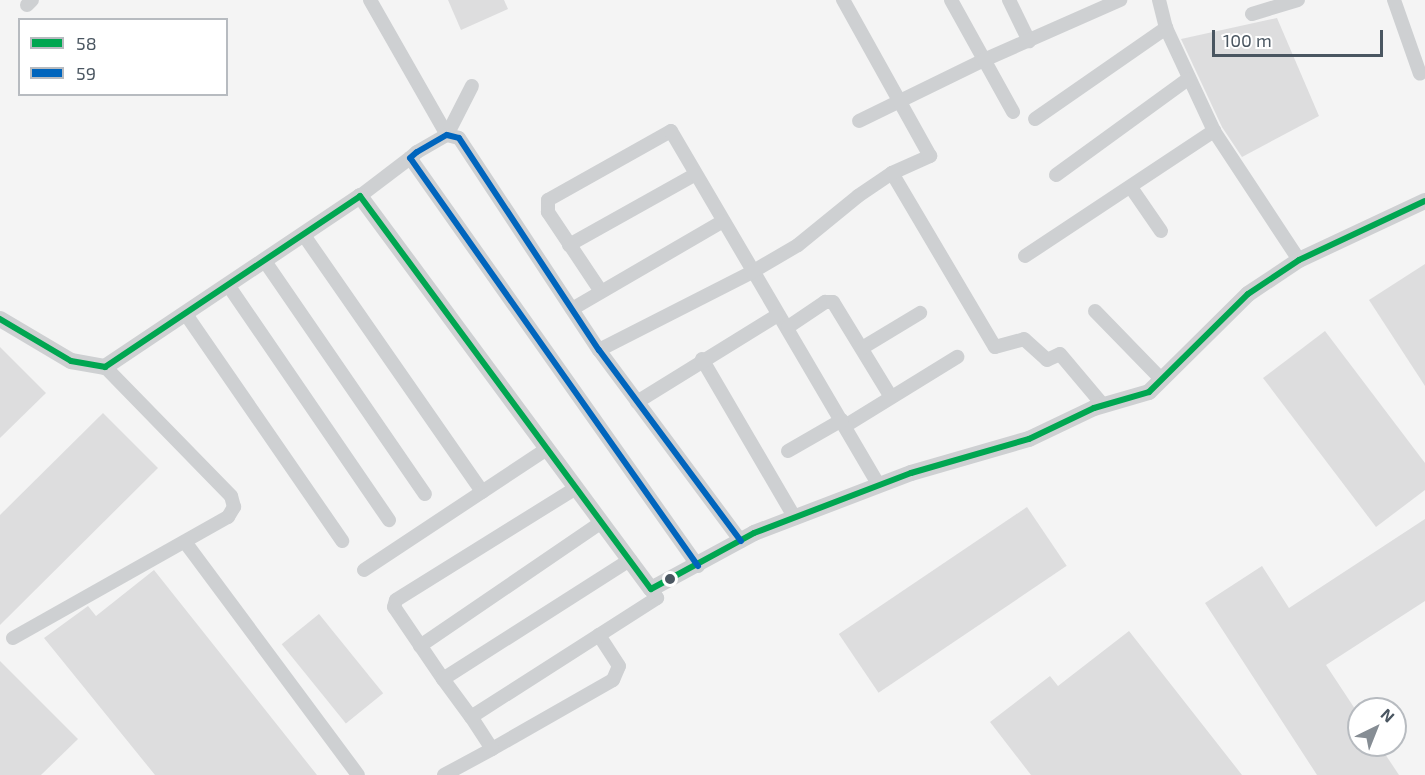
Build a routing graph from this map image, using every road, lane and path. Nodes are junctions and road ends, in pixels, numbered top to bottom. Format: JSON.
{"nodes":[{"id":1,"x":370,"y":0,"type":"edge"},
{"id":2,"x":843,"y":0,"type":"edge"},
{"id":3,"x":951,"y":0,"type":"edge"},
{"id":4,"x":1009,"y":0,"type":"edge"},
{"id":5,"x":1120,"y":0,"type":"edge"},
{"id":6,"x":1159,"y":0,"type":"edge"},
{"id":7,"x":1298,"y":0,"type":"edge"},
{"id":8,"x":1394,"y":0,"type":"edge"},
{"id":9,"x":1252,"y":15,"type":"dead end"},
{"id":10,"x":1166,"y":28,"type":"junction"},
{"id":11,"x":1029,"y":41,"type":"junction"},
{"id":12,"x":984,"y":60,"type":"junction"},
{"id":13,"x":1420,"y":74,"type":"dead end"},
{"id":14,"x":1188,"y":79,"type":"junction"},
{"id":15,"x":472,"y":86,"type":"dead end"},
{"id":16,"x":898,"y":100,"type":"junction"},
{"id":17,"x":1012,"y":112,"type":"dead end"},
{"id":18,"x":1035,"y":119,"type":"dead end"},
{"id":19,"x":859,"y":121,"type":"dead end"},
{"id":20,"x":1214,"y":131,"type":"junction"},
{"id":21,"x":447,"y":135,"type":"junction"},
{"id":22,"x":411,"y":158,"type":"junction"},
{"id":23,"x":892,"y":173,"type":"junction"},
{"id":24,"x":696,"y":174,"type":"junction"},
{"id":25,"x":1056,"y":175,"type":"dead end"},
{"id":26,"x":1132,"y":189,"type":"junction"},
{"id":27,"x":360,"y":196,"type":"junction"},
{"id":28,"x":1425,"y":201,"type":"edge"},
{"id":29,"x":723,"y":221,"type":"junction"},
{"id":30,"x":1161,"y":231,"type":"dead end"},
{"id":31,"x":303,"y":234,"type":"junction"},
{"id":32,"x":569,"y":245,"type":"junction"},
{"id":33,"x":1025,"y":256,"type":"dead end"},
{"id":34,"x":264,"y":260,"type":"junction"},
{"id":35,"x":1299,"y":260,"type":"junction"},
{"id":36,"x":752,"y":272,"type":"junction"},
{"id":37,"x":228,"y":285,"type":"junction"},
{"id":38,"x":600,"y":290,"type":"junction"},
{"id":39,"x":572,"y":309,"type":"junction"},
{"id":40,"x":1095,"y":310,"type":"dead end"},
{"id":41,"x":185,"y":313,"type":"junction"},
{"id":42,"x":920,"y":313,"type":"dead end"},
{"id":43,"x":778,"y":315,"type":"junction"},
{"id":44,"x":0,"y":319,"type":"edge"},
{"id":45,"x":788,"y":327,"type":"junction"},
{"id":46,"x":862,"y":348,"type":"junction"},
{"id":47,"x":599,"y":350,"type":"junction"},
{"id":48,"x":957,"y":357,"type":"dead end"},
{"id":49,"x":702,"y":359,"type":"junction"},
{"id":50,"x":105,"y":367,"type":"junction"},
{"id":51,"x":1162,"y":380,"type":"junction"},
{"id":52,"x":891,"y":397,"type":"junction"},
{"id":53,"x":637,"y":402,"type":"junction"},
{"id":54,"x":1103,"y":405,"type":"junction"},
{"id":55,"x":843,"y":423,"type":"junction"},
{"id":56,"x":547,"y":449,"type":"junction"},
{"id":57,"x":788,"y":451,"type":"dead end"},
{"id":58,"x":879,"y":485,"type":"junction"},
{"id":59,"x":576,"y":488,"type":"junction"},
{"id":60,"x":482,"y":492,"type":"junction"},
{"id":61,"x":425,"y":494,"type":"dead end"},
{"id":62,"x":795,"y":518,"type":"junction"},
{"id":63,"x":389,"y":520,"type":"dead end"},
{"id":64,"x":602,"y":522,"type":"junction"},
{"id":65,"x":342,"y":541,"type":"dead end"},
{"id":66,"x":741,"y":541,"type":"junction"},
{"id":67,"x":185,"y":542,"type":"junction"},
{"id":68,"x":630,"y":560,"type":"junction"},
{"id":69,"x":698,"y":566,"type":"junction"},
{"id":70,"x":364,"y":570,"type":"dead end"},
{"id":71,"x":651,"y":589,"type":"junction"},
{"id":72,"x":599,"y":635,"type":"junction"},
{"id":73,"x":13,"y":638,"type":"dead end"},
{"id":74,"x":420,"y":646,"type":"junction"},
{"id":75,"x":443,"y":679,"type":"junction"},
{"id":76,"x":471,"y":717,"type":"junction"},
{"id":77,"x":492,"y":749,"type":"junction"},
{"id":78,"x":358,"y":775,"type":"edge"},
{"id":79,"x":444,"y":775,"type":"edge"}],
"edges":[{"from":1,"to":21,"type":"street"},
{"from":2,"to":16,"type":"street"},
{"from":3,"to":12,"type":"street"},
{"from":4,"to":11,"type":"street"},
{"from":5,"to":11,"type":"street"},
{"from":6,"to":10,"type":"street"},
{"from":7,"to":9,"type":"street"},
{"from":8,"to":13,"type":"street"},
{"from":10,"to":14,"type":"street"},
{"from":10,"to":18,"type":"street"},
{"from":11,"to":12,"type":"street"},
{"from":12,"to":16,"type":"street"},
{"from":12,"to":17,"type":"street"},
{"from":14,"to":20,"type":"street"},
{"from":14,"to":25,"type":"street"},
{"from":15,"to":21,"type":"street"},
{"from":16,"to":19,"type":"street"},
{"from":16,"to":23,"type":"street"},
{"from":20,"to":26,"type":"street"},
{"from":20,"to":35,"type":"street"},
{"from":21,"to":22,"type":"street"},
{"from":21,"to":39,"type":"street"},
{"from":22,"to":27,"type":"street"},
{"from":22,"to":69,"type":"street"},
{"from":23,"to":36,"type":"street"},
{"from":23,"to":54,"type":"street"},
{"from":24,"to":29,"type":"street"},
{"from":24,"to":32,"type":"street"},
{"from":24,"to":32,"type":"street"},
{"from":26,"to":30,"type":"street"},
{"from":26,"to":33,"type":"street"},
{"from":27,"to":31,"type":"street"},
{"from":27,"to":56,"type":"street"},
{"from":28,"to":35,"type":"street"},
{"from":29,"to":36,"type":"street"},
{"from":29,"to":38,"type":"street"},
{"from":31,"to":34,"type":"street"},
{"from":31,"to":60,"type":"street"},
{"from":32,"to":38,"type":"street"},
{"from":34,"to":37,"type":"street"},
{"from":34,"to":61,"type":"street"},
{"from":35,"to":51,"type":"street"},
{"from":36,"to":43,"type":"street"},
{"from":36,"to":47,"type":"street"},
{"from":37,"to":41,"type":"street"},
{"from":37,"to":63,"type":"street"},
{"from":38,"to":39,"type":"street"},
{"from":39,"to":47,"type":"street"},
{"from":40,"to":51,"type":"street"},
{"from":41,"to":50,"type":"street"},
{"from":41,"to":65,"type":"street"},
{"from":42,"to":46,"type":"street"},
{"from":43,"to":45,"type":"street"},
{"from":43,"to":49,"type":"street"},
{"from":44,"to":50,"type":"street"},
{"from":45,"to":46,"type":"street"},
{"from":45,"to":55,"type":"street"},
{"from":46,"to":52,"type":"street"},
{"from":47,"to":53,"type":"street"},
{"from":48,"to":52,"type":"street"},
{"from":49,"to":53,"type":"street"},
{"from":49,"to":62,"type":"street"},
{"from":50,"to":67,"type":"street"},
{"from":51,"to":54,"type":"street"},
{"from":52,"to":55,"type":"street"},
{"from":53,"to":66,"type":"street"},
{"from":54,"to":58,"type":"street"},
{"from":55,"to":57,"type":"street"},
{"from":55,"to":58,"type":"street"},
{"from":56,"to":59,"type":"street"},
{"from":56,"to":60,"type":"street"},
{"from":58,"to":62,"type":"street"},
{"from":59,"to":64,"type":"street"},
{"from":59,"to":74,"type":"street"},
{"from":60,"to":70,"type":"street"},
{"from":62,"to":66,"type":"street"},
{"from":64,"to":68,"type":"street"},
{"from":64,"to":74,"type":"street"},
{"from":66,"to":69,"type":"street"},
{"from":67,"to":73,"type":"street"},
{"from":67,"to":78,"type":"street"},
{"from":68,"to":71,"type":"street"},
{"from":68,"to":75,"type":"street"},
{"from":69,"to":71,"type":"street"},
{"from":71,"to":72,"type":"street"},
{"from":72,"to":76,"type":"street"},
{"from":72,"to":77,"type":"street"},
{"from":74,"to":75,"type":"street"},
{"from":75,"to":76,"type":"street"},
{"from":76,"to":77,"type":"street"},
{"from":77,"to":79,"type":"street"}]}
